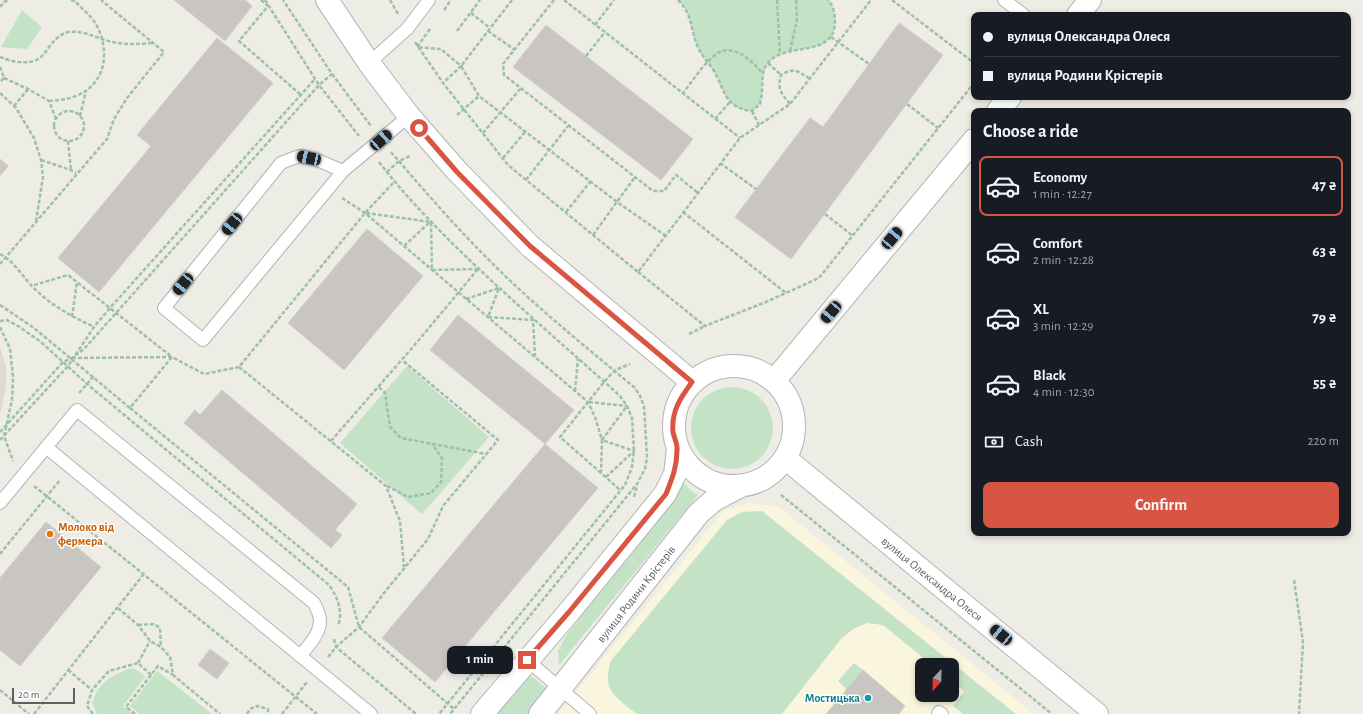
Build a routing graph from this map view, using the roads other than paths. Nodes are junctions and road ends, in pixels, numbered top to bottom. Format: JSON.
{"nodes":[{"id":1,"x":327,"y":0,"type":"edge"},
{"id":2,"x":429,"y":0,"type":"edge"},
{"id":3,"x":1004,"y":0,"type":"edge"},
{"id":4,"x":1090,"y":0,"type":"edge"},
{"id":5,"x":1020,"y":12,"type":"edge"},
{"id":6,"x":1080,"y":12,"type":"edge"},
{"id":7,"x":369,"y":63,"type":"junction"},
{"id":8,"x":1007,"y":100,"type":"edge"},
{"id":9,"x":1001,"y":108,"type":"edge"},
{"id":10,"x":409,"y":116,"type":"junction"},
{"id":11,"x":971,"y":144,"type":"edge"},
{"id":12,"x":343,"y":171,"type":"junction"},
{"id":13,"x":774,"y":381,"type":"junction"},
{"id":14,"x":692,"y":382,"type":"junction"},
{"id":15,"x":46,"y":447,"type":"junction"},
{"id":16,"x":678,"y":449,"type":"junction"},
{"id":17,"x":786,"y":458,"type":"junction"},
{"id":18,"x":742,"y":486,"type":"junction"},
{"id":19,"x":0,"y":503,"type":"edge"},
{"id":20,"x":300,"y":656,"type":"junction"},
{"id":21,"x":527,"y":660,"type":"junction"},
{"id":22,"x":560,"y":689,"type":"junction"},
{"id":23,"x":371,"y":714,"type":"edge"},
{"id":24,"x":482,"y":714,"type":"edge"},
{"id":25,"x":540,"y":714,"type":"edge"},
{"id":26,"x":590,"y":714,"type":"edge"},
{"id":27,"x":938,"y":714,"type":"edge"},
{"id":28,"x":942,"y":714,"type":"edge"},
{"id":29,"x":1097,"y":714,"type":"edge"}],
"edges":[{"from":1,"to":7,"type":"street"},
{"from":2,"to":7,"type":"lane"},
{"from":3,"to":5,"type":"lane"},
{"from":4,"to":6,"type":"street"},
{"from":7,"to":10,"type":"street"},
{"from":8,"to":9,"type":"street"},
{"from":10,"to":12,"type":"lane"},
{"from":10,"to":14,"type":"street"},
{"from":11,"to":13,"type":"street"},
{"from":12,"to":12,"type":"lane"},
{"from":13,"to":14,"type":"street"},
{"from":13,"to":17,"type":"street"},
{"from":14,"to":16,"type":"street"},
{"from":15,"to":19,"type":"lane"},
{"from":15,"to":20,"type":"lane"},
{"from":15,"to":20,"type":"lane"},
{"from":16,"to":18,"type":"street"},
{"from":16,"to":21,"type":"street"},
{"from":17,"to":18,"type":"street"},
{"from":17,"to":29,"type":"street","name":"вулиця Олександра Олеся"},
{"from":18,"to":22,"type":"street","name":"вулиця Родини Крістерів"},
{"from":20,"to":23,"type":"lane"},
{"from":21,"to":22,"type":"lane"},
{"from":21,"to":24,"type":"street"},
{"from":22,"to":25,"type":"street","name":"вулиця Родини Крістерів"},
{"from":22,"to":26,"type":"lane"},
{"from":27,"to":28,"type":"lane"}]}
